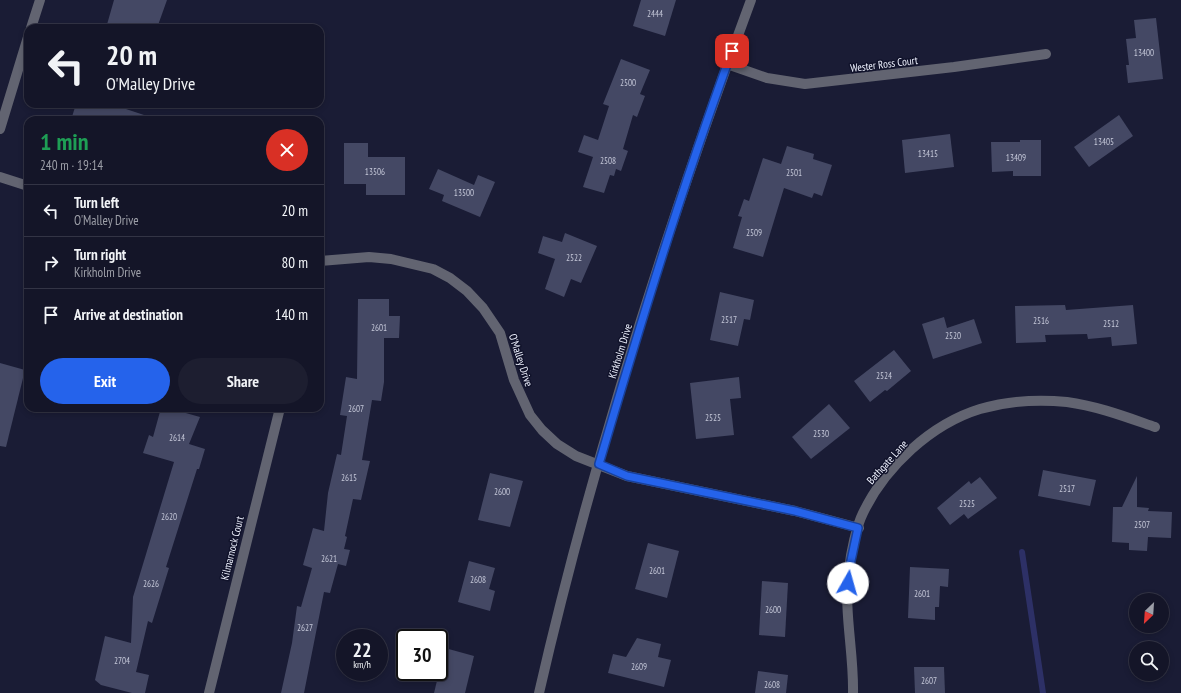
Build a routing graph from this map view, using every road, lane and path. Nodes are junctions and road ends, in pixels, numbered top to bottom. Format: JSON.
{"nodes":[{"id":1,"x":40,"y":0,"type":"edge"},
{"id":2,"x":751,"y":0,"type":"edge"},
{"id":3,"x":32,"y":24,"type":"edge"},
{"id":4,"x":24,"y":50,"type":"edge"},
{"id":5,"x":1046,"y":54,"type":"dead end"},
{"id":6,"x":727,"y":64,"type":"junction"},
{"id":7,"x":0,"y":128,"type":"edge"},
{"id":8,"x":0,"y":177,"type":"edge"},
{"id":9,"x":24,"y":185,"type":"edge"},
{"id":10,"x":324,"y":261,"type":"edge"},
{"id":11,"x":279,"y":412,"type":"edge"},
{"id":12,"x":1155,"y":427,"type":"dead end"},
{"id":13,"x":599,"y":464,"type":"junction"},
{"id":14,"x":858,"y":528,"type":"junction"},
{"id":15,"x":209,"y":693,"type":"edge"},
{"id":16,"x":539,"y":693,"type":"edge"},
{"id":17,"x":853,"y":693,"type":"edge"}],
"edges":[{"from":1,"to":3,"type":"street"},
{"from":2,"to":6,"type":"street","name":"Kirkholm Drive"},
{"from":4,"to":7,"type":"street"},
{"from":5,"to":6,"type":"street","name":"Wester Ross Court"},
{"from":6,"to":13,"type":"street","name":"Kirkholm Drive"},
{"from":8,"to":9,"type":"street"},
{"from":10,"to":13,"type":"street","name":"O'Malley Drive"},
{"from":11,"to":15,"type":"street","name":"Kilmarnock Court"},
{"from":12,"to":14,"type":"street","name":"Bathgate Lane"},
{"from":13,"to":14,"type":"street","name":"O'Malley Drive"},
{"from":13,"to":16,"type":"street","name":"Kirkholm Drive"},
{"from":14,"to":17,"type":"street","name":"Bathgate Lane"}]}
